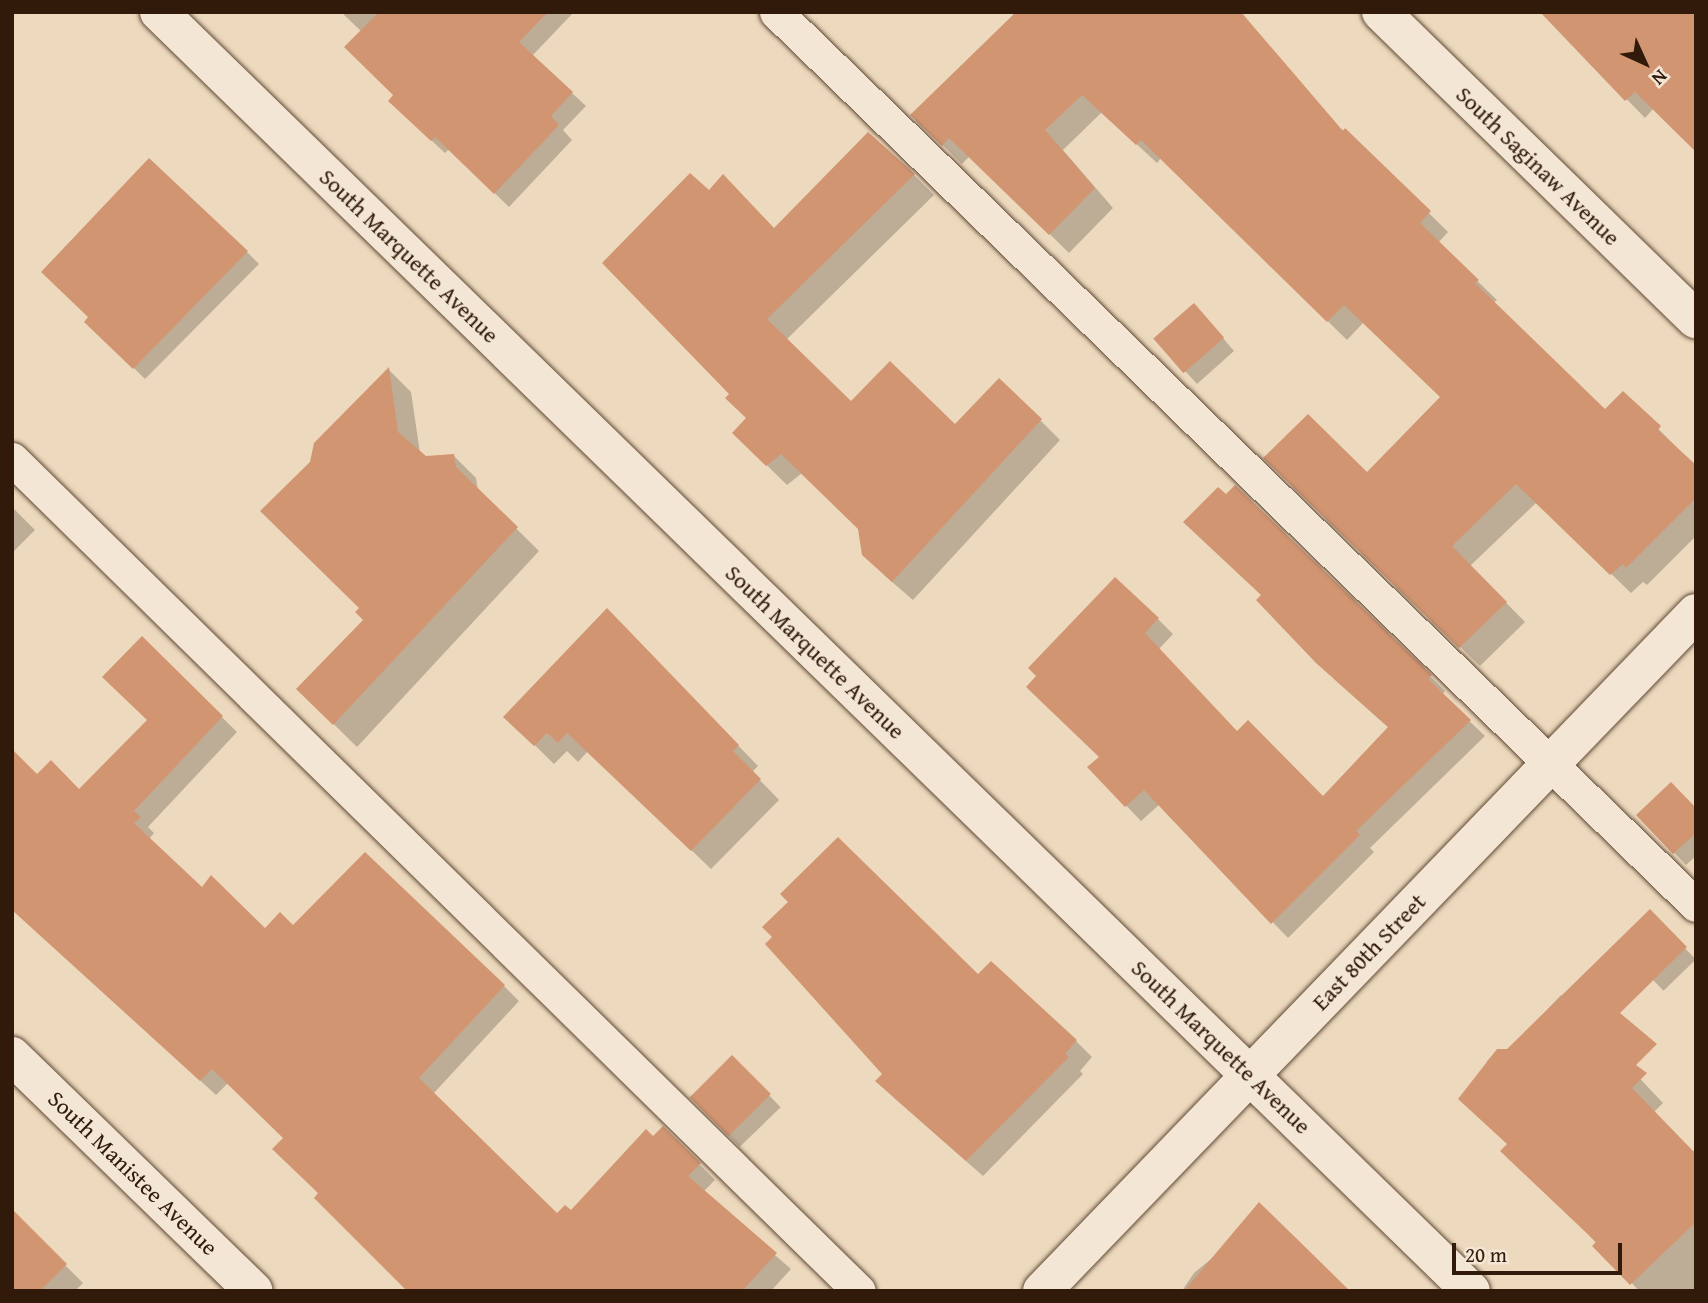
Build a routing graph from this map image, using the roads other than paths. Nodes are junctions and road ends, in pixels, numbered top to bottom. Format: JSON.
{"nodes":[{"id":1,"x":159,"y":12,"type":"edge"},
{"id":2,"x":776,"y":12,"type":"edge"},
{"id":3,"x":1381,"y":12,"type":"edge"},
{"id":4,"x":1696,"y":319,"type":"edge"},
{"id":5,"x":12,"y":459,"type":"edge"},
{"id":6,"x":1696,"y":614,"type":"edge"},
{"id":7,"x":1550,"y":764,"type":"junction"},
{"id":8,"x":1696,"y":905,"type":"edge"},
{"id":9,"x":12,"y":1056,"type":"edge"},
{"id":10,"x":1250,"y":1076,"type":"junction"},
{"id":11,"x":254,"y":1291,"type":"edge"},
{"id":12,"x":859,"y":1291,"type":"edge"},
{"id":13,"x":1042,"y":1291,"type":"edge"},
{"id":14,"x":1471,"y":1291,"type":"edge"}],
"edges":[{"from":1,"to":10,"type":"street","name":"South Marquette Avenue"},
{"from":2,"to":7,"type":"lane"},
{"from":3,"to":4,"type":"street","name":"South Saginaw Avenue"},
{"from":5,"to":12,"type":"lane"},
{"from":6,"to":7,"type":"street","name":"East 80th Street"},
{"from":7,"to":8,"type":"lane"},
{"from":7,"to":10,"type":"street","name":"East 80th Street"},
{"from":9,"to":11,"type":"street","name":"South Manistee Avenue"},
{"from":10,"to":13,"type":"street","name":"East 80th Street"},
{"from":10,"to":14,"type":"street","name":"South Marquette Avenue"}]}
